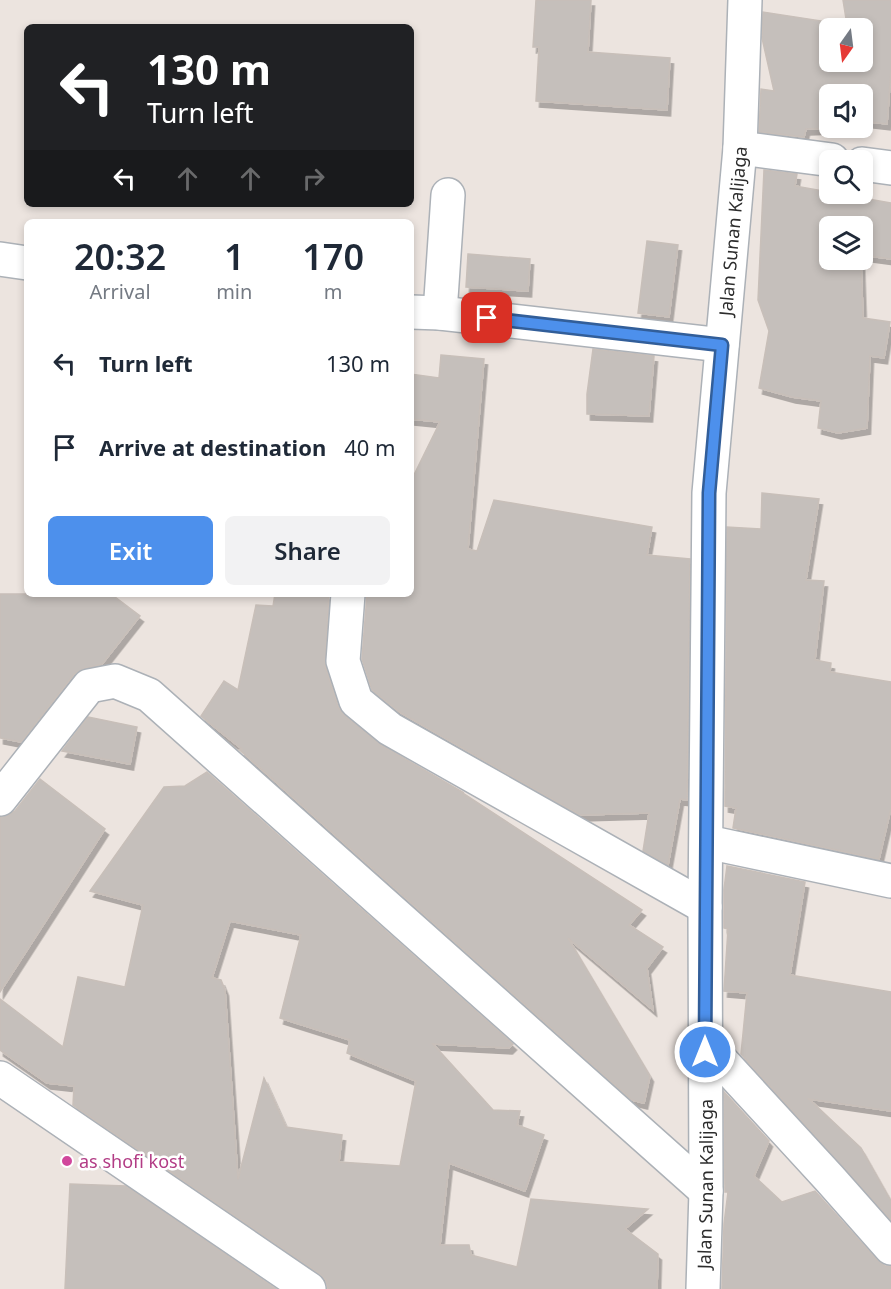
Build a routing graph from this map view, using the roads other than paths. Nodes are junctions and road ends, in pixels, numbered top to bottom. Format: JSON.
{"nodes":[{"id":1,"x":745,"y":0,"type":"edge"},
{"id":2,"x":740,"y":148,"type":"junction"},
{"id":3,"x":819,"y":158,"type":"edge"},
{"id":4,"x":873,"y":166,"type":"edge"},
{"id":5,"x":891,"y":168,"type":"edge"},
{"id":6,"x":448,"y":195,"type":"dead end"},
{"id":7,"x":0,"y":259,"type":"edge"},
{"id":8,"x":24,"y":263,"type":"edge"},
{"id":9,"x":426,"y":312,"type":"edge"},
{"id":10,"x":722,"y":345,"type":"junction"},
{"id":11,"x":348,"y":597,"type":"edge"},
{"id":12,"x":0,"y":799,"type":"edge"},
{"id":13,"x":707,"y":842,"type":"junction"},
{"id":14,"x":891,"y":880,"type":"edge"},
{"id":15,"x":705,"y":907,"type":"junction"},
{"id":16,"x":705,"y":1043,"type":"junction"},
{"id":17,"x":0,"y":1078,"type":"edge"},
{"id":18,"x":705,"y":1191,"type":"junction"},
{"id":19,"x":891,"y":1248,"type":"edge"},
{"id":20,"x":309,"y":1289,"type":"edge"},
{"id":21,"x":703,"y":1289,"type":"edge"}],
"edges":[{"from":1,"to":2,"type":"street","name":"Jalan Sunan Kalijaga"},
{"from":2,"to":3,"type":"street"},
{"from":2,"to":10,"type":"street","name":"Jalan Sunan Kalijaga"},
{"from":4,"to":5,"type":"street"},
{"from":6,"to":9,"type":"street"},
{"from":7,"to":8,"type":"street"},
{"from":9,"to":10,"type":"street"},
{"from":10,"to":13,"type":"street","name":"Jalan Sunan Kalijaga"},
{"from":11,"to":15,"type":"street"},
{"from":12,"to":18,"type":"street"},
{"from":13,"to":14,"type":"street"},
{"from":13,"to":15,"type":"street","name":"Jalan Sunan Kalijaga"},
{"from":15,"to":16,"type":"street","name":"Jalan Sunan Kalijaga"},
{"from":16,"to":18,"type":"street","name":"Jalan Sunan Kalijaga"},
{"from":16,"to":19,"type":"street"},
{"from":17,"to":20,"type":"street"},
{"from":18,"to":21,"type":"street","name":"Jalan Sunan Kalijaga"}]}
